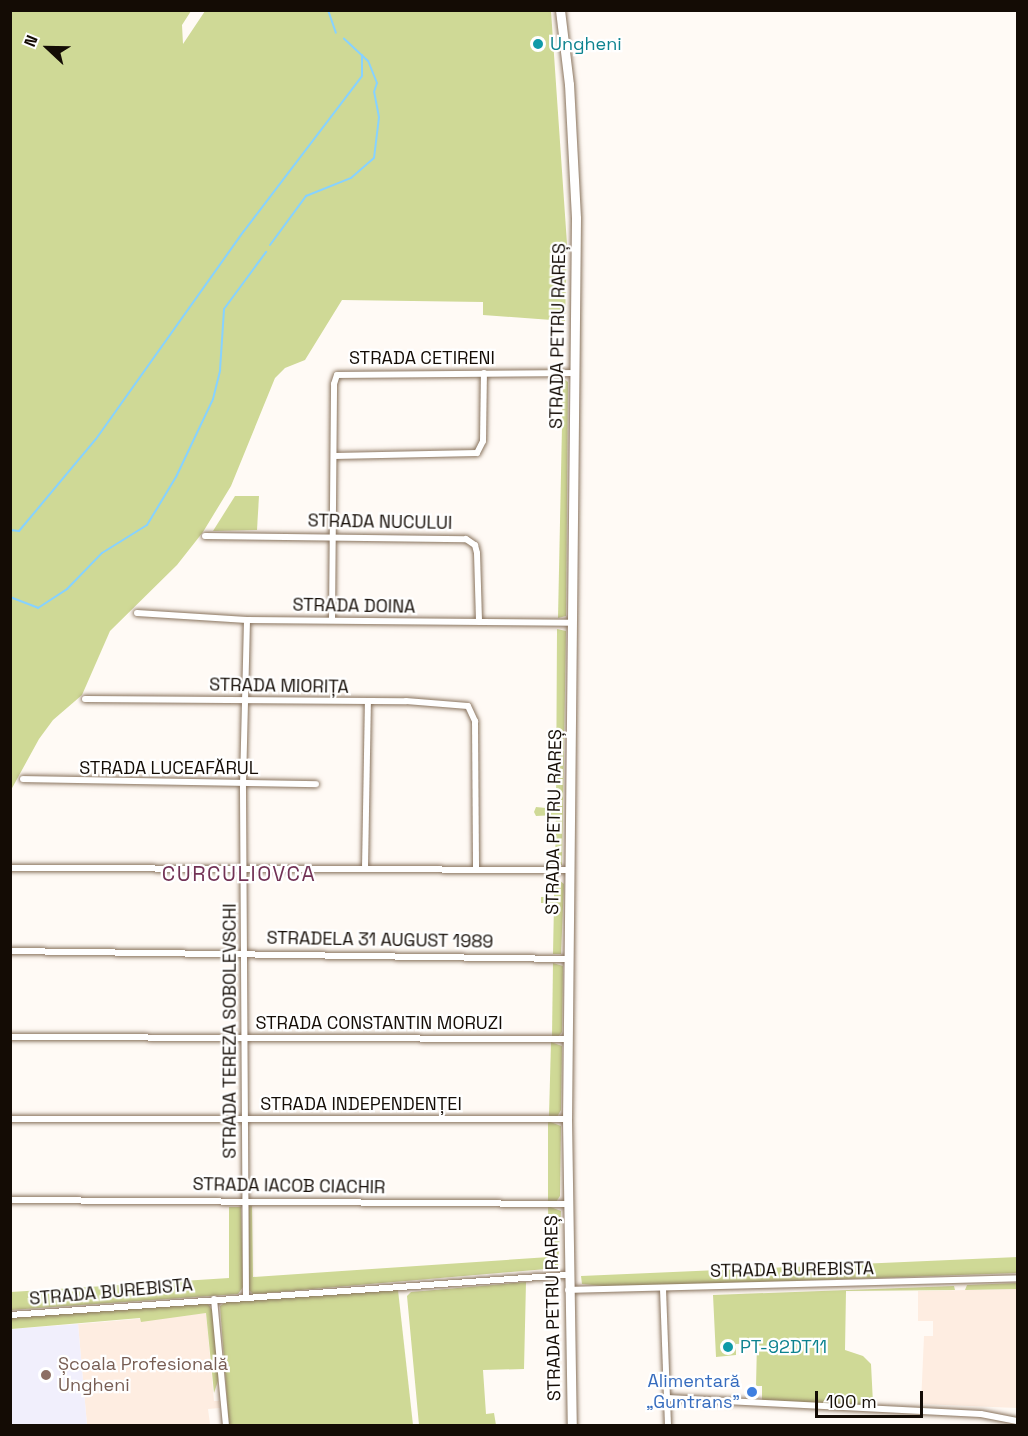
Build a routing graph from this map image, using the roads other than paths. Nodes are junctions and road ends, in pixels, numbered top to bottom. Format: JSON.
{"nodes":[{"id":1,"x":560,"y":10,"type":"edge"},
{"id":2,"x":484,"y":373,"type":"junction"},
{"id":3,"x":574,"y":373,"type":"junction"},
{"id":4,"x":334,"y":456,"type":"junction"},
{"id":5,"x":205,"y":536,"type":"dead end"},
{"id":6,"x":333,"y":536,"type":"junction"},
{"id":7,"x":137,"y":613,"type":"dead end"},
{"id":8,"x":247,"y":620,"type":"junction"},
{"id":9,"x":332,"y":620,"type":"junction"},
{"id":10,"x":479,"y":622,"type":"junction"},
{"id":11,"x":572,"y":623,"type":"junction"},
{"id":12,"x":85,"y":699,"type":"dead end"},
{"id":13,"x":244,"y":700,"type":"junction"},
{"id":14,"x":368,"y":702,"type":"junction"},
{"id":15,"x":23,"y":779,"type":"dead end"},
{"id":16,"x":316,"y":783,"type":"dead end"},
{"id":17,"x":243,"y":784,"type":"junction"},
{"id":18,"x":10,"y":868,"type":"edge"},
{"id":19,"x":244,"y":869,"type":"junction"},
{"id":20,"x":365,"y":869,"type":"junction"},
{"id":21,"x":476,"y":870,"type":"junction"},
{"id":22,"x":570,"y":870,"type":"junction"},
{"id":23,"x":10,"y":951,"type":"edge"},
{"id":24,"x":244,"y":952,"type":"junction"},
{"id":25,"x":569,"y":959,"type":"junction"},
{"id":26,"x":10,"y":1037,"type":"edge"},
{"id":27,"x":245,"y":1037,"type":"junction"},
{"id":28,"x":568,"y":1039,"type":"junction"},
{"id":29,"x":246,"y":1118,"type":"junction"},
{"id":30,"x":10,"y":1119,"type":"edge"},
{"id":31,"x":567,"y":1119,"type":"junction"},
{"id":32,"x":10,"y":1200,"type":"edge"},
{"id":33,"x":246,"y":1200,"type":"junction"},
{"id":34,"x":567,"y":1204,"type":"junction"},
{"id":35,"x":567,"y":1275,"type":"junction"},
{"id":36,"x":1017,"y":1278,"type":"edge"},
{"id":37,"x":663,"y":1289,"type":"junction"},
{"id":38,"x":567,"y":1290,"type":"junction"},
{"id":39,"x":246,"y":1297,"type":"junction"},
{"id":40,"x":214,"y":1299,"type":"junction"},
{"id":41,"x":10,"y":1315,"type":"edge"},
{"id":42,"x":667,"y":1398,"type":"junction"},
{"id":43,"x":1016,"y":1420,"type":"edge"},
{"id":44,"x":226,"y":1425,"type":"edge"},
{"id":45,"x":572,"y":1425,"type":"edge"},
{"id":46,"x":668,"y":1425,"type":"edge"}],
"edges":[{"from":1,"to":3,"type":"main road","name":"STRADA PETRU RAREȘ"},
{"from":2,"to":3,"type":"street","name":"STRADA CETIRENI"},
{"from":2,"to":4,"type":"street"},
{"from":2,"to":4,"type":"street","name":"STRADA CETIRENI"},
{"from":3,"to":11,"type":"main road","name":"STRADA PETRU RAREȘ"},
{"from":4,"to":6,"type":"street","name":"STRADA CETIRENI"},
{"from":5,"to":6,"type":"street","name":"STRADA NUCULUI"},
{"from":6,"to":9,"type":"street","name":"STRADA CETIRENI"},
{"from":6,"to":10,"type":"street","name":"STRADA NUCULUI"},
{"from":7,"to":8,"type":"street","name":"STRADA DOINA"},
{"from":8,"to":9,"type":"street","name":"STRADA DOINA"},
{"from":8,"to":13,"type":"street","name":"STRADA TEREZA SOBOLEVSCHI"},
{"from":9,"to":10,"type":"street","name":"STRADA DOINA"},
{"from":10,"to":11,"type":"street","name":"STRADA DOINA"},
{"from":11,"to":22,"type":"main road","name":"STRADA PETRU RAREȘ"},
{"from":12,"to":13,"type":"street","name":"STRADA MIORIȚA"},
{"from":13,"to":14,"type":"street","name":"STRADA MIORIȚA"},
{"from":13,"to":17,"type":"street","name":"STRADA TEREZA SOBOLEVSCHI"},
{"from":14,"to":20,"type":"street"},
{"from":14,"to":21,"type":"street","name":"STRADA MIORIȚA"},
{"from":15,"to":17,"type":"street","name":"STRADA LUCEAFĂRUL"},
{"from":16,"to":17,"type":"street","name":"STRADA LUCEAFĂRUL"},
{"from":17,"to":19,"type":"street","name":"STRADA TEREZA SOBOLEVSCHI"},
{"from":18,"to":19,"type":"street"},
{"from":19,"to":20,"type":"street"},
{"from":19,"to":24,"type":"street","name":"STRADA TEREZA SOBOLEVSCHI"},
{"from":20,"to":21,"type":"street"},
{"from":21,"to":22,"type":"street"},
{"from":22,"to":25,"type":"main road","name":"STRADA PETRU RAREȘ"},
{"from":23,"to":24,"type":"street","name":"STRADELA 31 AUGUST 1989"},
{"from":24,"to":25,"type":"street","name":"STRADELA 31 AUGUST 1989"},
{"from":24,"to":27,"type":"street","name":"STRADA TEREZA SOBOLEVSCHI"},
{"from":25,"to":28,"type":"main road","name":"STRADA PETRU RAREȘ"},
{"from":26,"to":27,"type":"street","name":"STRADA CONSTANTIN MORUZI"},
{"from":27,"to":28,"type":"street","name":"STRADA CONSTANTIN MORUZI"},
{"from":27,"to":29,"type":"street","name":"STRADA TEREZA SOBOLEVSCHI"},
{"from":28,"to":31,"type":"main road","name":"STRADA PETRU RAREȘ"},
{"from":29,"to":30,"type":"street","name":"STRADA INDEPENDENȚEI"},
{"from":29,"to":31,"type":"street","name":"STRADA INDEPENDENȚEI"},
{"from":29,"to":33,"type":"street","name":"STRADA TEREZA SOBOLEVSCHI"},
{"from":31,"to":34,"type":"main road","name":"STRADA PETRU RAREȘ"},
{"from":32,"to":33,"type":"street","name":"STRADA IACOB CIACHIR"},
{"from":33,"to":34,"type":"street","name":"STRADA IACOB CIACHIR"},
{"from":33,"to":39,"type":"street","name":"STRADA TEREZA SOBOLEVSCHI"},
{"from":34,"to":35,"type":"main road","name":"STRADA PETRU RAREȘ"},
{"from":35,"to":38,"type":"main road","name":"STRADA PETRU RAREȘ"},
{"from":35,"to":39,"type":"street","name":"STRADA BUREBISTA"},
{"from":36,"to":37,"type":"street","name":"STRADA BUREBISTA"},
{"from":37,"to":38,"type":"street","name":"STRADA BUREBISTA"},
{"from":37,"to":42,"type":"street"},
{"from":38,"to":45,"type":"main road","name":"STRADA PETRU RAREȘ"},
{"from":39,"to":40,"type":"street","name":"STRADA BUREBISTA"},
{"from":40,"to":41,"type":"street","name":"STRADA BUREBISTA"},
{"from":40,"to":44,"type":"street","name":"STRADA BUREBISTA"},
{"from":42,"to":43,"type":"street"},
{"from":42,"to":46,"type":"street"}]}
